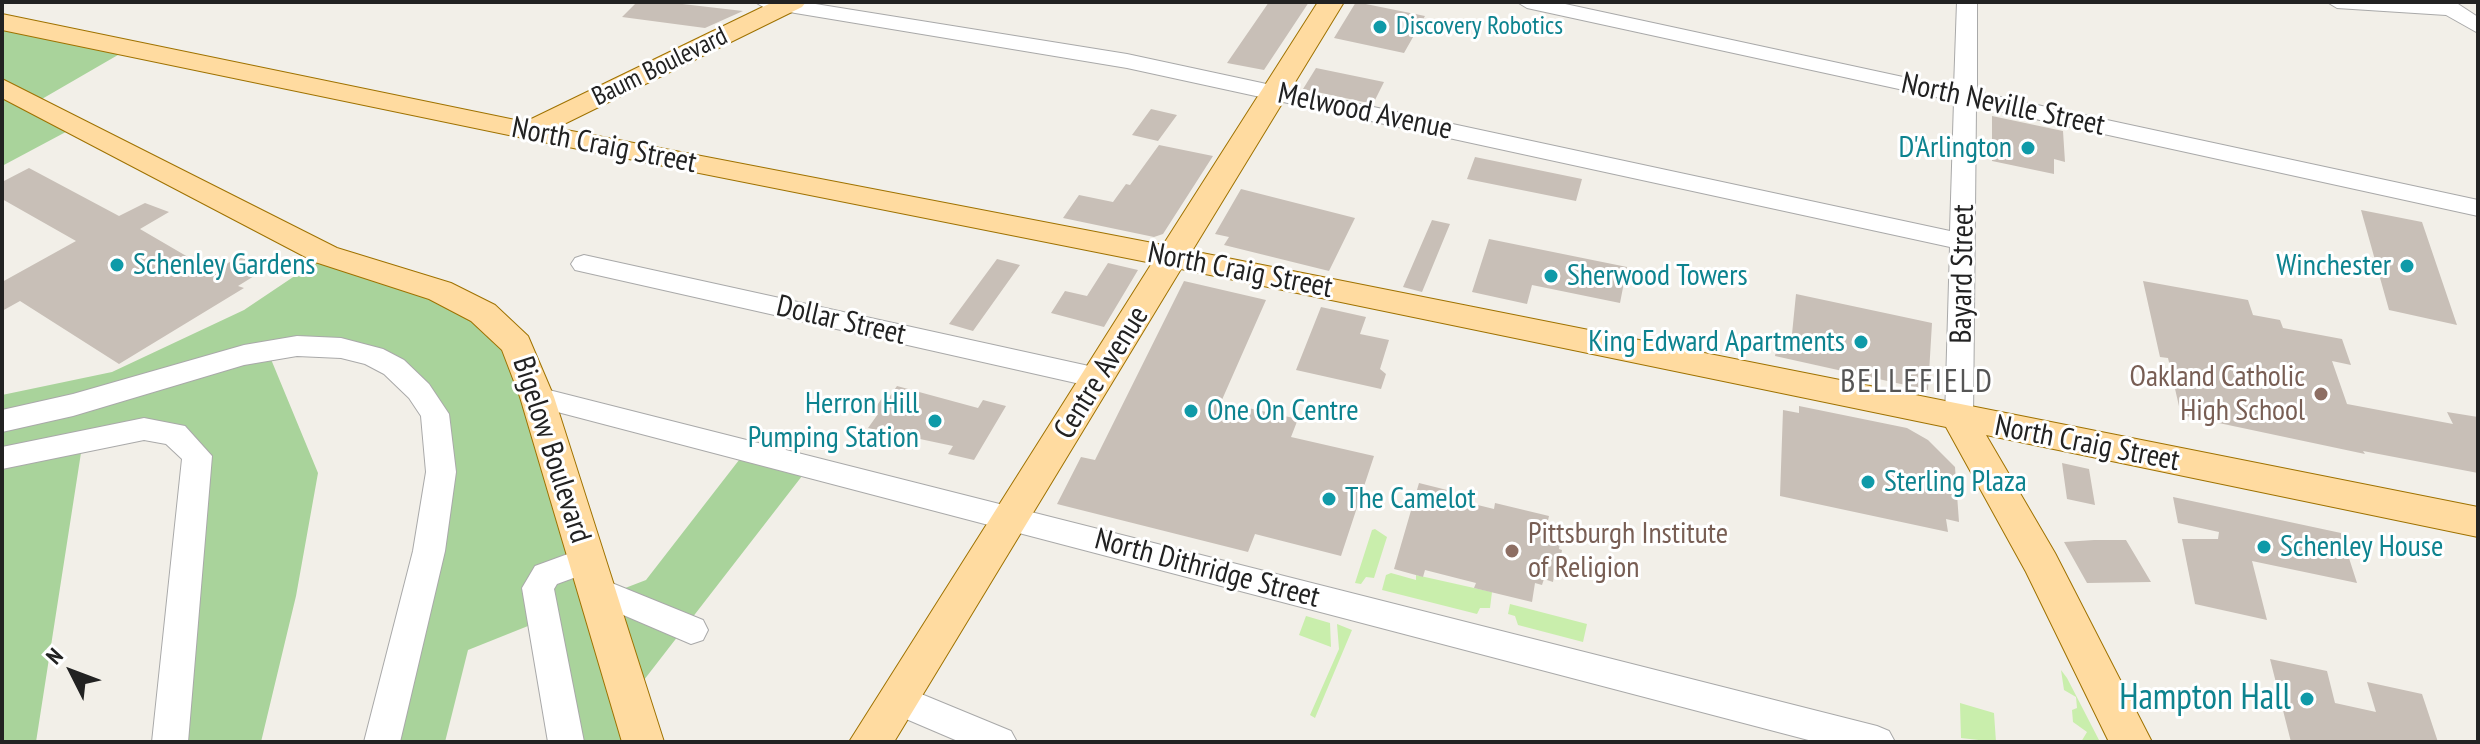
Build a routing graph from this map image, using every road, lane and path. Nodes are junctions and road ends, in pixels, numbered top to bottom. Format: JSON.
{"nodes":[{"id":1,"x":1331,"y":2,"type":"edge"},
{"id":2,"x":1527,"y":2,"type":"edge"},
{"id":3,"x":1967,"y":2,"type":"edge"},
{"id":4,"x":2337,"y":2,"type":"edge"},
{"id":5,"x":782,"y":3,"type":"edge"},
{"id":6,"x":2447,"y":6,"type":"edge"},
{"id":7,"x":2,"y":22,"type":"edge"},
{"id":8,"x":2478,"y":27,"type":"edge"},
{"id":9,"x":2,"y":87,"type":"edge"},
{"id":10,"x":1276,"y":92,"type":"junction"},
{"id":11,"x":1965,"y":97,"type":"junction"},
{"id":12,"x":528,"y":131,"type":"junction"},
{"id":13,"x":2478,"y":208,"type":"edge"},
{"id":14,"x":1962,"y":242,"type":"junction"},
{"id":15,"x":1173,"y":257,"type":"junction"},
{"id":16,"x":584,"y":264,"type":"dead end"},
{"id":17,"x":1098,"y":378,"type":"junction"},
{"id":18,"x":537,"y":397,"type":"junction"},
{"id":19,"x":1959,"y":419,"type":"junction"},
{"id":20,"x":2,"y":421,"type":"edge"},
{"id":21,"x":2,"y":458,"type":"edge"},
{"id":22,"x":1012,"y":517,"type":"junction"},
{"id":23,"x":2478,"y":522,"type":"edge"},
{"id":24,"x":592,"y":575,"type":"junction"},
{"id":25,"x":691,"y":630,"type":"dead end"},
{"id":26,"x":897,"y":699,"type":"junction"},
{"id":27,"x":170,"y":742,"type":"edge"},
{"id":28,"x":382,"y":742,"type":"edge"},
{"id":29,"x":566,"y":742,"type":"edge"},
{"id":30,"x":643,"y":742,"type":"edge"},
{"id":31,"x":870,"y":742,"type":"edge"},
{"id":32,"x":999,"y":742,"type":"edge"},
{"id":33,"x":1877,"y":742,"type":"edge"},
{"id":34,"x":2131,"y":742,"type":"edge"}],
"edges":[{"from":1,"to":10,"type":"main road","name":"Centre Avenue"},
{"from":2,"to":11,"type":"street","name":"North Neville Street"},
{"from":3,"to":11,"type":"street","name":"Bayard Street"},
{"from":4,"to":6,"type":"street"},
{"from":5,"to":10,"type":"street","name":"Melwood Avenue"},
{"from":5,"to":12,"type":"main road","name":"Baum Boulevard"},
{"from":6,"to":8,"type":"street"},
{"from":7,"to":12,"type":"main road","name":"North Craig Street"},
{"from":9,"to":18,"type":"main road","name":"Bigelow Boulevard"},
{"from":10,"to":14,"type":"street","name":"Melwood Avenue"},
{"from":10,"to":15,"type":"main road","name":"Centre Avenue"},
{"from":11,"to":13,"type":"street","name":"North Neville Street"},
{"from":11,"to":14,"type":"street","name":"Bayard Street"},
{"from":12,"to":15,"type":"main road","name":"North Craig Street"},
{"from":14,"to":19,"type":"street","name":"Bayard Street"},
{"from":15,"to":17,"type":"main road","name":"Centre Avenue"},
{"from":15,"to":19,"type":"main road","name":"North Craig Street"},
{"from":16,"to":17,"type":"street","name":"Dollar Street"},
{"from":17,"to":22,"type":"main road","name":"Centre Avenue"},
{"from":18,"to":22,"type":"street","name":"North Dithridge Street"},
{"from":18,"to":24,"type":"main road","name":"Bigelow Boulevard"},
{"from":19,"to":23,"type":"main road","name":"North Craig Street"},
{"from":19,"to":34,"type":"main road"},
{"from":20,"to":28,"type":"street"},
{"from":21,"to":27,"type":"street"},
{"from":22,"to":26,"type":"main road","name":"Centre Avenue"},
{"from":22,"to":33,"type":"street","name":"North Dithridge Street"},
{"from":24,"to":25,"type":"street"},
{"from":24,"to":29,"type":"street"},
{"from":24,"to":30,"type":"main road","name":"Bigelow Boulevard"},
{"from":26,"to":31,"type":"main road","name":"Centre Avenue"},
{"from":26,"to":32,"type":"street"}]}
